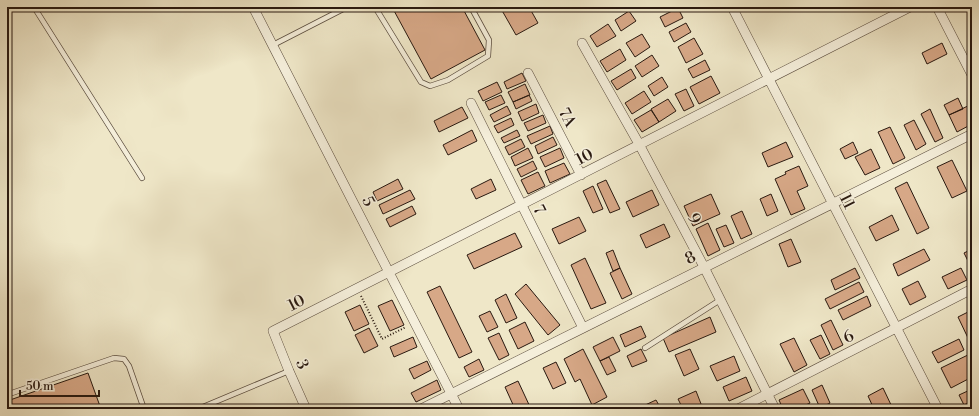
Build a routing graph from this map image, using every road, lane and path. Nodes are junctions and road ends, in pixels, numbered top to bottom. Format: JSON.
{"nodes":[{"id":1,"x":34,"y":7,"type":"edge"},
{"id":2,"x":253,"y":7,"type":"edge"},
{"id":3,"x":347,"y":7,"type":"edge"},
{"id":4,"x":375,"y":7,"type":"edge"},
{"id":5,"x":471,"y":7,"type":"edge"},
{"id":6,"x":732,"y":7,"type":"edge"},
{"id":7,"x":910,"y":7,"type":"edge"},
{"id":8,"x":937,"y":7,"type":"edge"},
{"id":9,"x":582,"y":43,"type":"dead end"},
{"id":10,"x":273,"y":46,"type":"junction"},
{"id":11,"x":528,"y":73,"type":"dead end"},
{"id":12,"x":972,"y":75,"type":"edge"},
{"id":13,"x":768,"y":78,"type":"junction"},
{"id":14,"x":471,"y":103,"type":"dead end"},
{"id":15,"x":972,"y":134,"type":"edge"},
{"id":16,"x":640,"y":144,"type":"junction"},
{"id":17,"x":581,"y":175,"type":"junction"},
{"id":18,"x":142,"y":178,"type":"dead end"},
{"id":19,"x":832,"y":203,"type":"junction"},
{"id":20,"x":521,"y":204,"type":"junction"},
{"id":21,"x":704,"y":267,"type":"junction"},
{"id":22,"x":389,"y":272,"type":"junction"},
{"id":23,"x":358,"y":288,"type":"junction"},
{"id":24,"x":972,"y":289,"type":"edge"},
{"id":25,"x":720,"y":300,"type":"junction"},
{"id":26,"x":414,"y":322,"type":"junction"},
{"id":27,"x":583,"y":328,"type":"junction"},
{"id":28,"x":896,"y":328,"type":"junction"},
{"id":29,"x":273,"y":330,"type":"joint"},
{"id":30,"x":645,"y":348,"type":"dead end"},
{"id":31,"x":289,"y":371,"type":"junction"},
{"id":32,"x":9,"y":394,"type":"dead end"},
{"id":33,"x":451,"y":394,"type":"junction"},
{"id":34,"x":767,"y":394,"type":"junction"},
{"id":35,"x":206,"y":407,"type":"edge"},
{"id":36,"x":144,"y":409,"type":"edge"},
{"id":37,"x":198,"y":409,"type":"edge"},
{"id":38,"x":306,"y":409,"type":"edge"},
{"id":39,"x":421,"y":409,"type":"edge"},
{"id":40,"x":459,"y":409,"type":"edge"},
{"id":41,"x":738,"y":409,"type":"edge"},
{"id":42,"x":775,"y":409,"type":"edge"},
{"id":43,"x":938,"y":409,"type":"edge"}],
"edges":[{"from":1,"to":18,"type":"lane"},
{"from":2,"to":10,"type":"street","name":"5"},
{"from":3,"to":10,"type":"lane"},
{"from":4,"to":5,"type":"lane"},
{"from":6,"to":13,"type":"street","name":"11"},
{"from":7,"to":13,"type":"street","name":"10"},
{"from":8,"to":12,"type":"street"},
{"from":9,"to":16,"type":"street","name":"9"},
{"from":10,"to":22,"type":"street","name":"5"},
{"from":11,"to":17,"type":"street","name":"7A"},
{"from":13,"to":16,"type":"street","name":"10"},
{"from":13,"to":19,"type":"street","name":"11"},
{"from":14,"to":20,"type":"street","name":"7"},
{"from":15,"to":19,"type":"street","name":"8"},
{"from":16,"to":17,"type":"street","name":"10"},
{"from":16,"to":21,"type":"street","name":"9"},
{"from":17,"to":20,"type":"street","name":"10"},
{"from":19,"to":21,"type":"street","name":"8"},
{"from":19,"to":28,"type":"street","name":"11"},
{"from":20,"to":22,"type":"street","name":"10"},
{"from":20,"to":27,"type":"street","name":"7"},
{"from":21,"to":25,"type":"street","name":"9"},
{"from":21,"to":27,"type":"street","name":"8"},
{"from":22,"to":23,"type":"street","name":"10"},
{"from":22,"to":26,"type":"street","name":"5"},
{"from":23,"to":26,"type":"path"},
{"from":23,"to":29,"type":"street","name":"10"},
{"from":24,"to":28,"type":"street","name":"6"},
{"from":25,"to":30,"type":"lane"},
{"from":25,"to":34,"type":"street","name":"9"},
{"from":26,"to":33,"type":"street","name":"5"},
{"from":27,"to":33,"type":"street","name":"8"},
{"from":28,"to":34,"type":"street","name":"6"},
{"from":28,"to":43,"type":"street","name":"11"},
{"from":29,"to":31,"type":"street","name":"3"},
{"from":31,"to":35,"type":"lane"},
{"from":31,"to":38,"type":"street","name":"3"},
{"from":32,"to":36,"type":"lane"},
{"from":33,"to":39,"type":"street","name":"8"},
{"from":33,"to":40,"type":"street","name":"5"},
{"from":34,"to":41,"type":"street","name":"6"},
{"from":34,"to":42,"type":"street","name":"9"},
{"from":35,"to":37,"type":"lane"}]}
